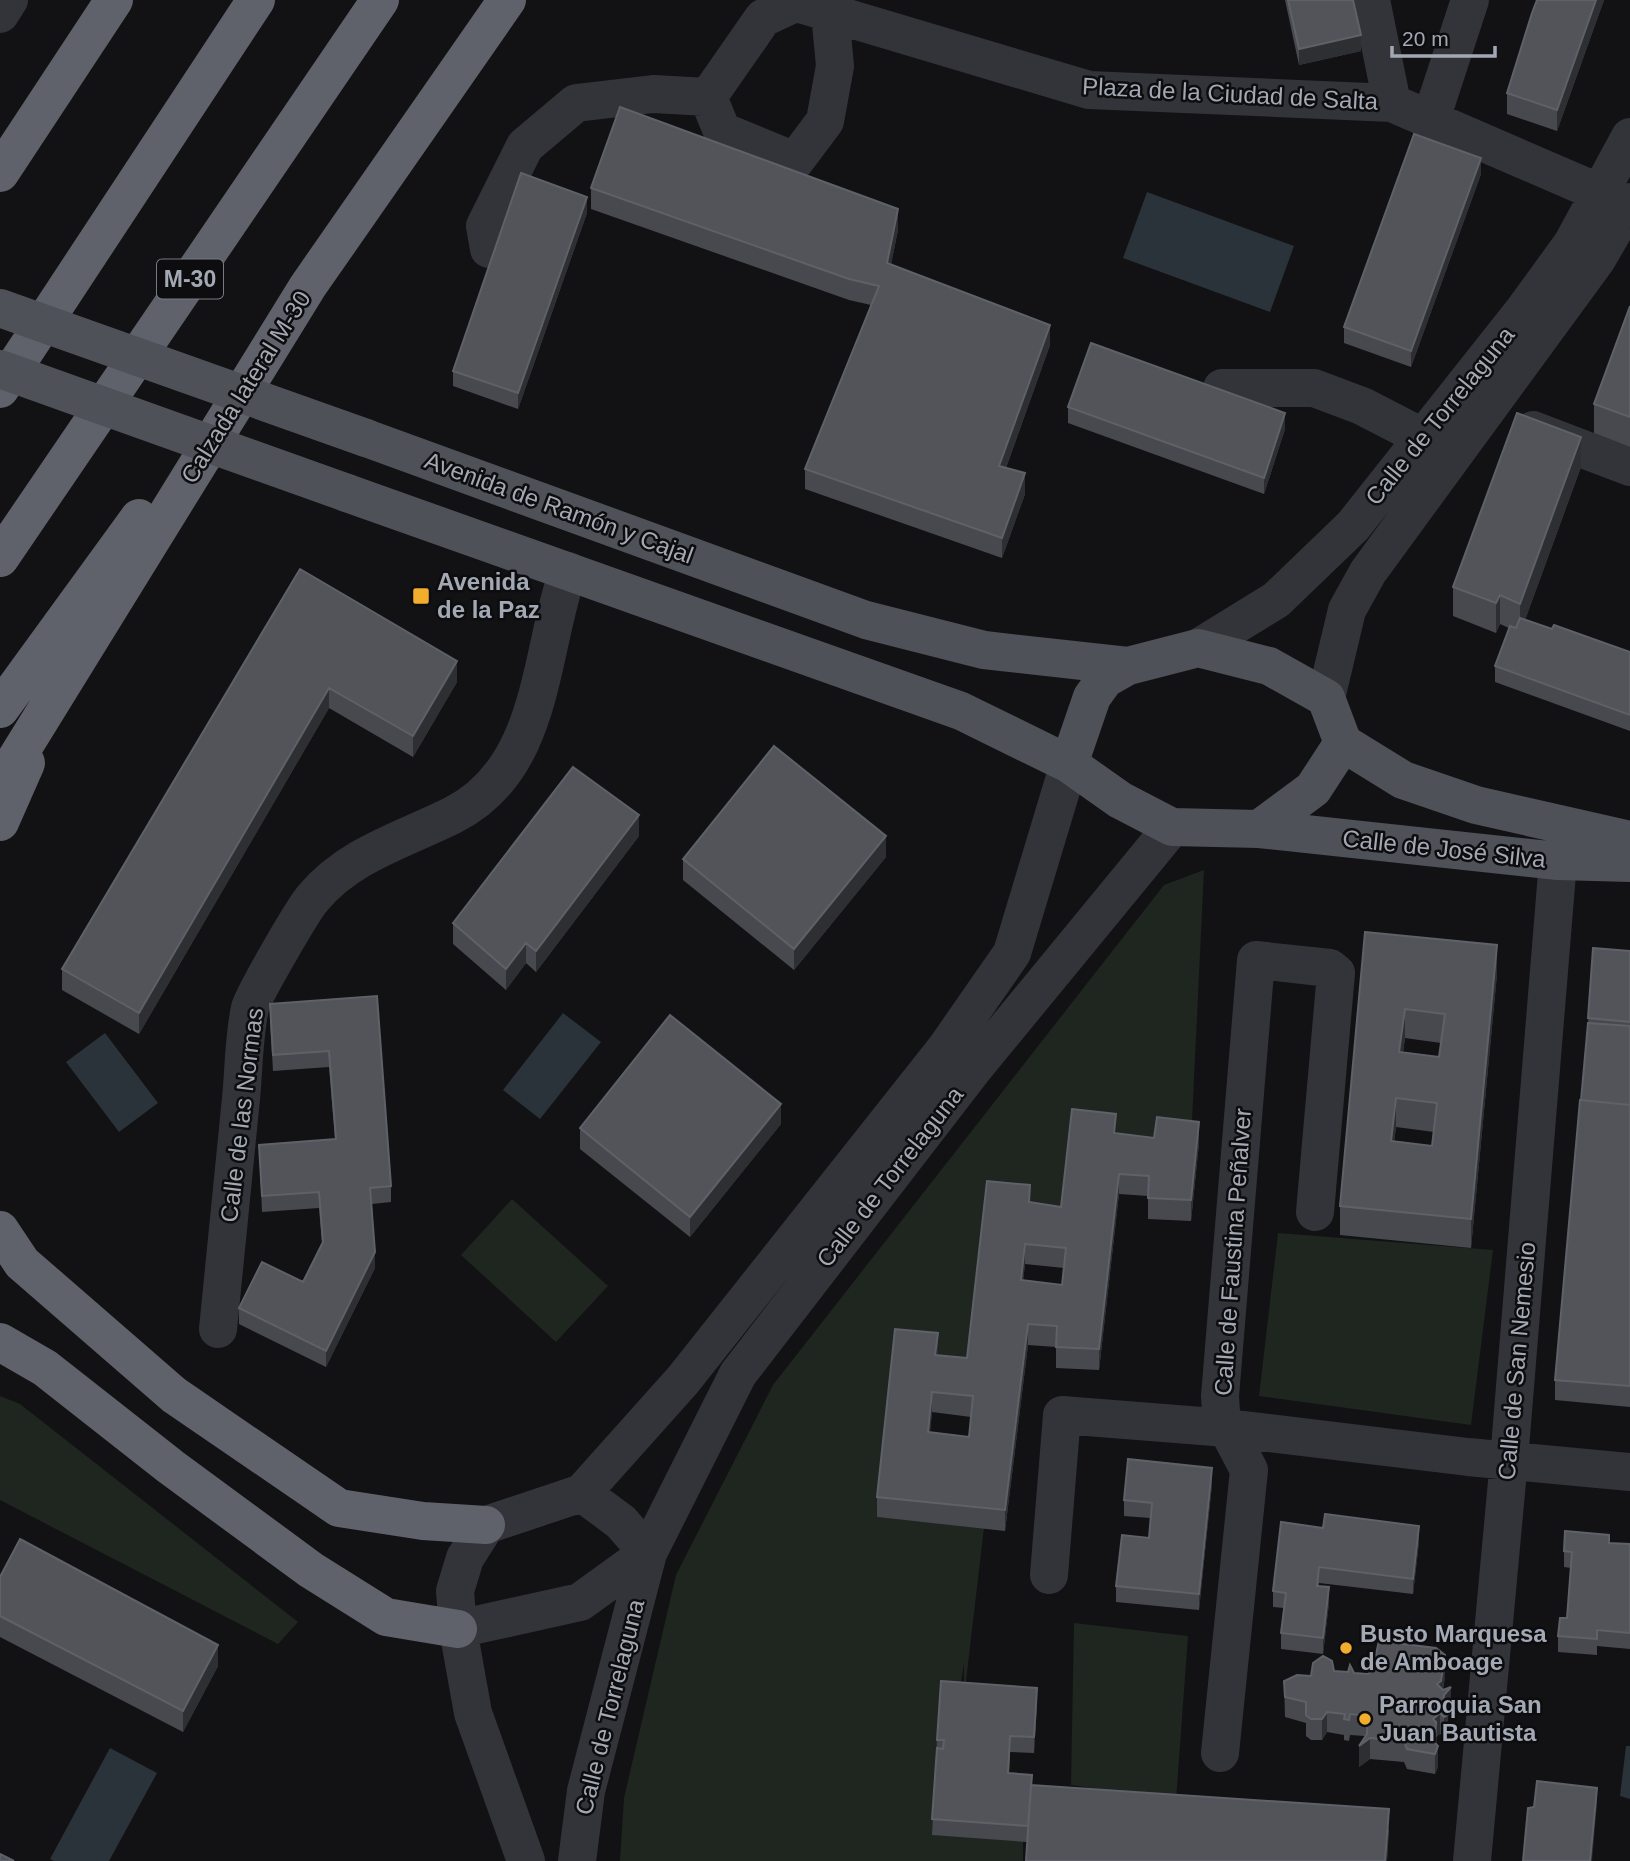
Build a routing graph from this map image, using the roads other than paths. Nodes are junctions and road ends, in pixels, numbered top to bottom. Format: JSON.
{"nodes":[{"id":1,"x":9,"y":0,"type":"edge"},
{"id":2,"x":120,"y":0,"type":"edge"},
{"id":3,"x":256,"y":0,"type":"edge"},
{"id":4,"x":380,"y":0,"type":"edge"},
{"id":5,"x":508,"y":0,"type":"edge"},
{"id":6,"x":1371,"y":0,"type":"edge"},
{"id":7,"x":1443,"y":0,"type":"edge"},
{"id":8,"x":1470,"y":0,"type":"edge"},
{"id":9,"x":804,"y":5,"type":"edge"},
{"id":10,"x":0,"y":14,"type":"edge"},
{"id":11,"x":104,"y":16,"type":"edge"},
{"id":12,"x":1451,"y":59,"type":"junction"},
{"id":13,"x":708,"y":97,"type":"junction"},
{"id":14,"x":1392,"y":103,"type":"junction"},
{"id":15,"x":1431,"y":119,"type":"junction"},
{"id":16,"x":1630,"y":137,"type":"edge"},
{"id":17,"x":0,"y":173,"type":"edge"},
{"id":18,"x":1618,"y":190,"type":"edge"},
{"id":19,"x":489,"y":250,"type":"dead end"},
{"id":20,"x":308,"y":286,"type":"junction"},
{"id":21,"x":0,"y":308,"type":"edge"},
{"id":22,"x":0,"y":369,"type":"edge"},
{"id":23,"x":1222,"y":388,"type":"edge"},
{"id":24,"x":0,"y":389,"type":"edge"},
{"id":25,"x":1485,"y":412,"type":"junction"},
{"id":26,"x":1424,"y":438,"type":"junction"},
{"id":27,"x":1630,"y":467,"type":"edge"},
{"id":28,"x":0,"y":558,"type":"edge"},
{"id":29,"x":568,"y":571,"type":"junction"},
{"id":30,"x":1198,"y":648,"type":"junction"},
{"id":31,"x":1128,"y":666,"type":"junction"},
{"id":32,"x":1326,"y":698,"type":"junction"},
{"id":33,"x":51,"y":705,"type":"junction"},
{"id":34,"x":0,"y":709,"type":"edge"},
{"id":35,"x":1343,"y":743,"type":"junction"},
{"id":36,"x":1069,"y":764,"type":"junction"},
{"id":37,"x":0,"y":785,"type":"edge"},
{"id":38,"x":0,"y":822,"type":"edge"},
{"id":39,"x":1172,"y":827,"type":"junction"},
{"id":40,"x":1259,"y":829,"type":"junction"},
{"id":41,"x":1630,"y":840,"type":"edge"},
{"id":42,"x":1558,"y":860,"type":"junction"},
{"id":43,"x":1630,"y":863,"type":"edge"},
{"id":44,"x":1315,"y":1212,"type":"dead end"},
{"id":45,"x":0,"y":1230,"type":"edge"},
{"id":46,"x":218,"y":1329,"type":"dead end"},
{"id":47,"x":0,"y":1342,"type":"edge"},
{"id":48,"x":1227,"y":1427,"type":"junction"},
{"id":49,"x":1509,"y":1460,"type":"junction"},
{"id":50,"x":1630,"y":1472,"type":"edge"},
{"id":51,"x":582,"y":1493,"type":"junction"},
{"id":52,"x":486,"y":1525,"type":"junction"},
{"id":53,"x":648,"y":1553,"type":"junction"},
{"id":54,"x":1049,"y":1575,"type":"dead end"},
{"id":55,"x":458,"y":1629,"type":"junction"},
{"id":56,"x":1220,"y":1753,"type":"dead end"},
{"id":57,"x":526,"y":1861,"type":"edge"},
{"id":58,"x":577,"y":1861,"type":"edge"},
{"id":59,"x":1472,"y":1861,"type":"edge"}],
"edges":[{"from":1,"to":10,"type":"street"},
{"from":2,"to":11,"type":"highway"},
{"from":3,"to":24,"type":"highway"},
{"from":4,"to":28,"type":"highway","number":"M-30"},
{"from":5,"to":20,"type":"highway","name":"Calzada lateral M-30"},
{"from":6,"to":14,"type":"street","name":"Plaza de la Ciudad de Salta"},
{"from":7,"to":12,"type":"street"},
{"from":8,"to":12,"type":"street"},
{"from":9,"to":13,"type":"street"},
{"from":9,"to":13,"type":"street"},
{"from":9,"to":14,"type":"street","name":"Plaza de la Ciudad de Salta"},
{"from":11,"to":17,"type":"highway"},
{"from":12,"to":15,"type":"street"},
{"from":13,"to":19,"type":"street"},
{"from":14,"to":15,"type":"street","name":"Plaza de la Ciudad de Salta"},
{"from":15,"to":18,"type":"street","name":"Plaza de la Ciudad de Salta"},
{"from":16,"to":18,"type":"street","name":"Calle de Torrelaguna"},
{"from":18,"to":25,"type":"street","name":"Calle de Torrelaguna"},
{"from":18,"to":26,"type":"street","name":"Calle de Torrelaguna"},
{"from":20,"to":33,"type":"highway","name":"Calzada lateral M-30"},
{"from":20,"to":34,"type":"highway"},
{"from":21,"to":31,"type":"main road","name":"Avenida de Ramón y Cajal","bridge":true},
{"from":22,"to":29,"type":"main road","bridge":true},
{"from":23,"to":26,"type":"street"},
{"from":25,"to":27,"type":"street"},
{"from":25,"to":32,"type":"street","name":"Calle de Torrelaguna"},
{"from":26,"to":30,"type":"street","name":"Calle de Torrelaguna"},
{"from":29,"to":36,"type":"main road"},
{"from":29,"to":46,"type":"street","name":"Calle de las Normas"},
{"from":30,"to":31,"type":"main road"},
{"from":30,"to":32,"type":"main road"},
{"from":31,"to":36,"type":"main road"},
{"from":32,"to":35,"type":"main road"},
{"from":33,"to":37,"type":"highway","name":"Calzada lateral M-30"},
{"from":33,"to":38,"type":"highway"},
{"from":35,"to":40,"type":"main road"},
{"from":35,"to":41,"type":"main road","name":"Calle de José Silva"},
{"from":36,"to":39,"type":"main road"},
{"from":36,"to":51,"type":"street","name":"Calle de Torrelaguna"},
{"from":39,"to":40,"type":"main road"},
{"from":39,"to":53,"type":"street","name":"Calle de Torrelaguna"},
{"from":40,"to":42,"type":"main road","name":"Calle de José Silva"},
{"from":42,"to":43,"type":"main road","name":"Calle de José Silva"},
{"from":42,"to":49,"type":"street","name":"Calle de San Nemesio"},
{"from":44,"to":48,"type":"street","name":"Calle de Faustina Peñalver"},
{"from":45,"to":52,"type":"highway"},
{"from":47,"to":55,"type":"highway"},
{"from":48,"to":49,"type":"street","name":"Calle de Faustina Peñalver"},
{"from":48,"to":54,"type":"street"},
{"from":48,"to":56,"type":"street"},
{"from":49,"to":50,"type":"street","name":"Calle de Faustina Peñalver"},
{"from":49,"to":59,"type":"street","name":"Calle de San Nemesio"},
{"from":51,"to":52,"type":"street","name":"Calle de Torrelaguna"},
{"from":51,"to":53,"type":"street"},
{"from":52,"to":55,"type":"street"},
{"from":53,"to":55,"type":"street"},
{"from":53,"to":58,"type":"street","name":"Calle de Torrelaguna"},
{"from":55,"to":57,"type":"street"}]}
